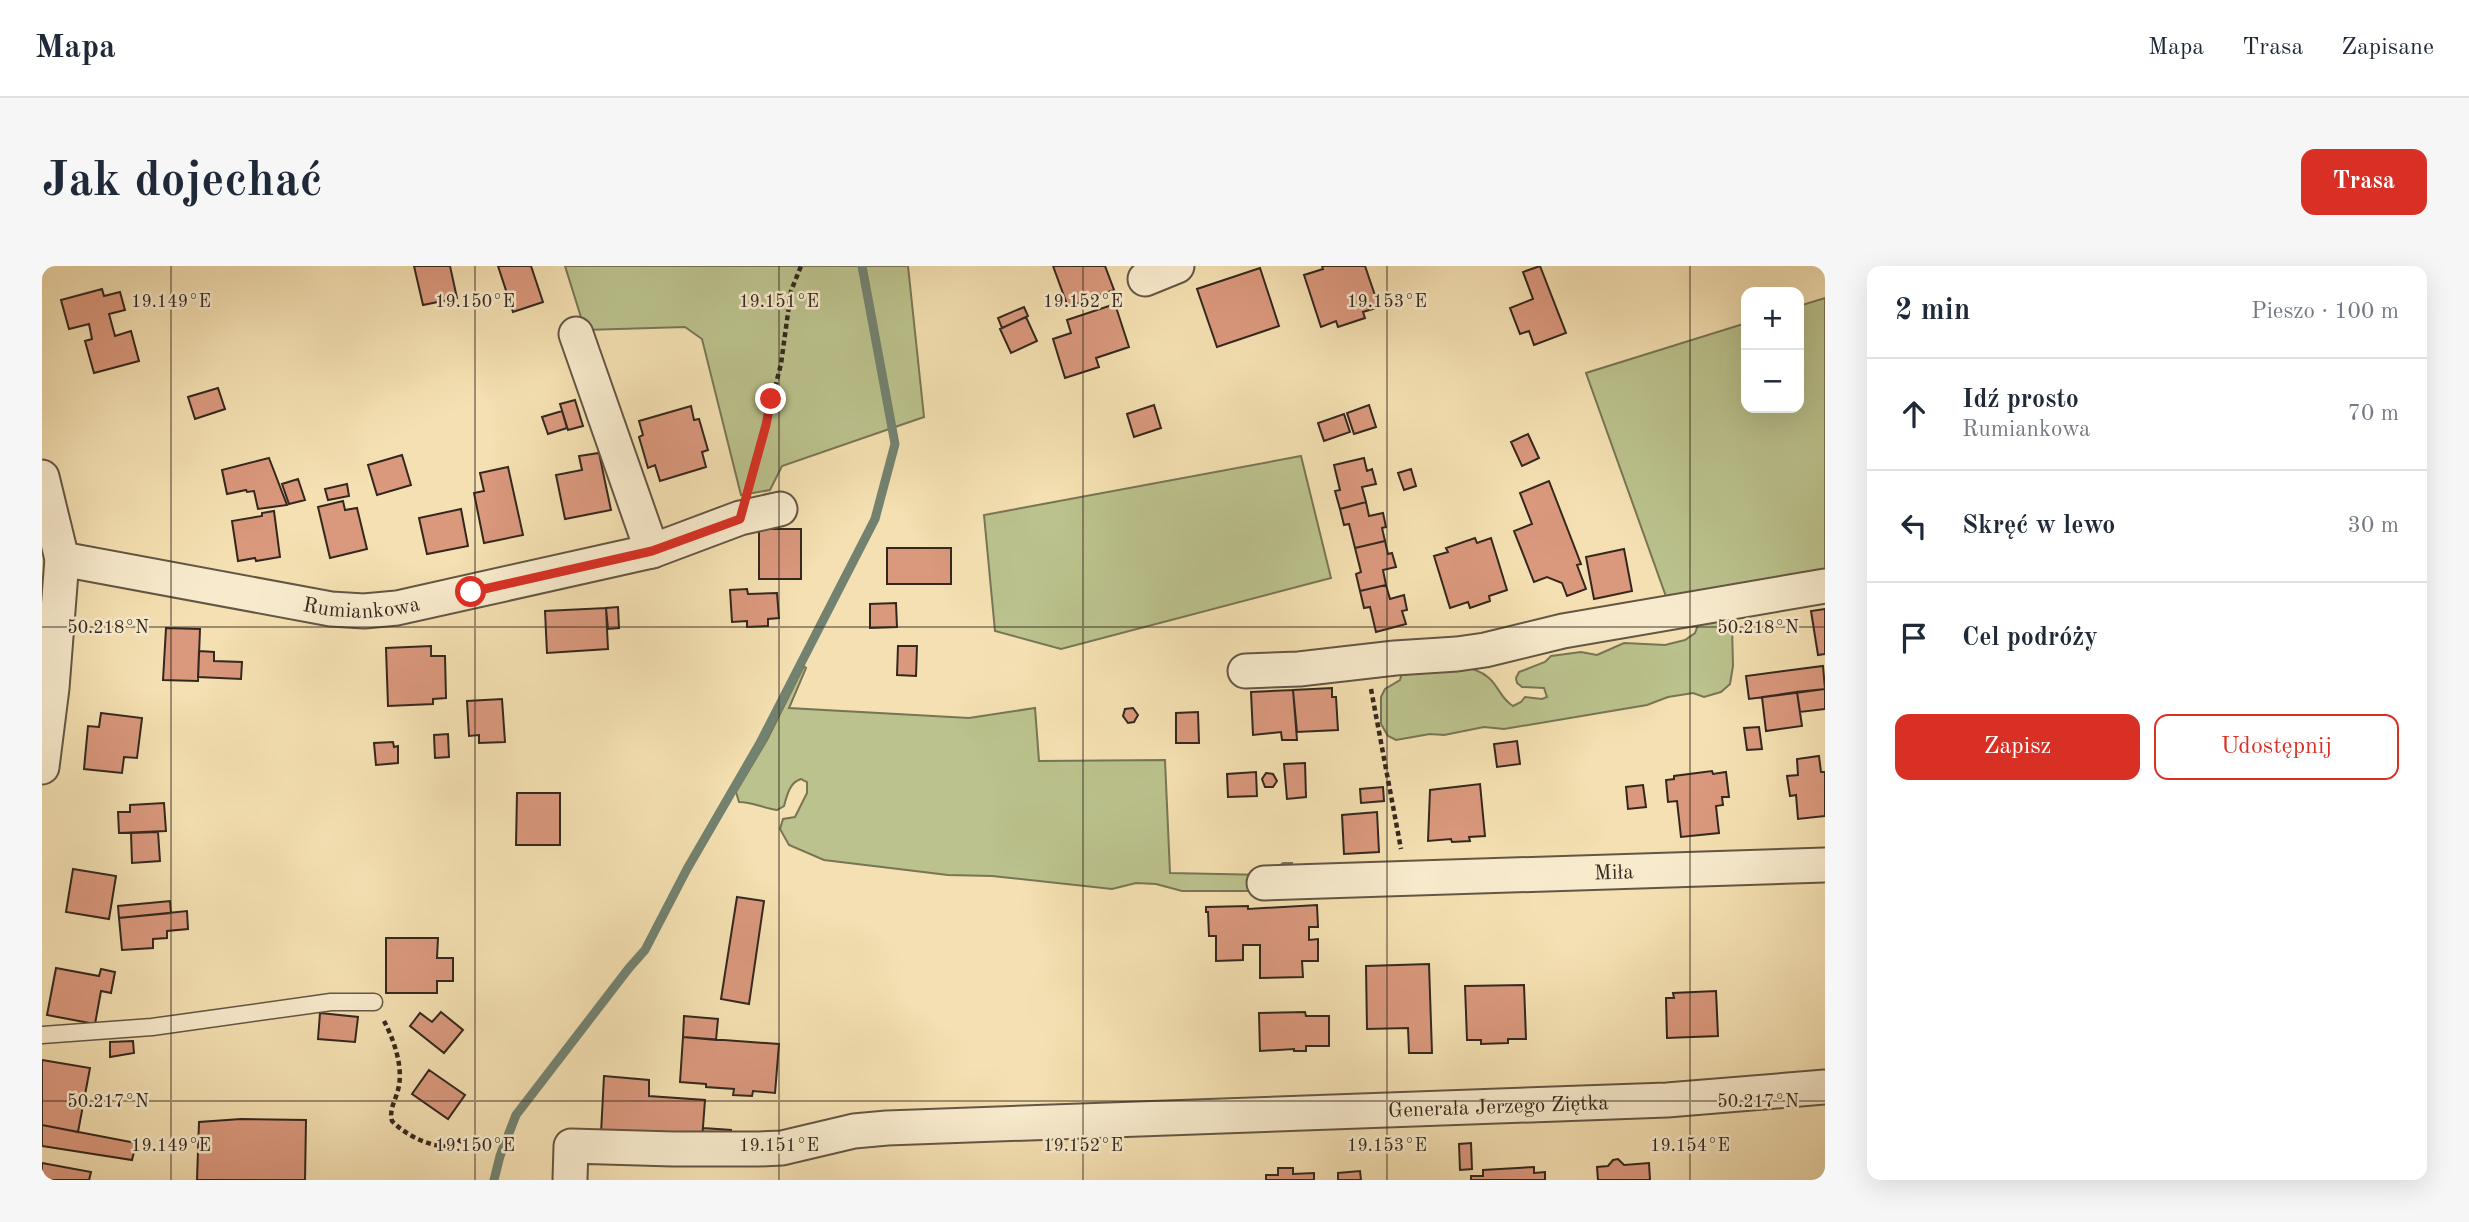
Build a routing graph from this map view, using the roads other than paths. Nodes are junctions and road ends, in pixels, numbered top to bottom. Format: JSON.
{"nodes":[{"id":1,"x":1177,"y":266,"type":"edge"},
{"id":2,"x":1145,"y":279,"type":"dead end"},
{"id":3,"x":576,"y":334,"type":"dead end"},
{"id":4,"x":42,"y":477,"type":"edge"},
{"id":5,"x":780,"y":509,"type":"dead end"},
{"id":6,"x":652,"y":551,"type":"junction"},
{"id":7,"x":62,"y":559,"type":"junction"},
{"id":8,"x":1825,"y":586,"type":"edge"},
{"id":9,"x":1245,"y":671,"type":"dead end"},
{"id":10,"x":42,"y":765,"type":"edge"},
{"id":11,"x":1825,"y":865,"type":"edge"},
{"id":12,"x":1264,"y":883,"type":"dead end"},
{"id":13,"x":374,"y":1002,"type":"road end"},
{"id":14,"x":42,"y":1035,"type":"edge"},
{"id":15,"x":1825,"y":1087,"type":"edge"},
{"id":16,"x":570,"y":1180,"type":"edge"}],
"edges":[{"from":1,"to":2,"type":"street"},
{"from":3,"to":6,"type":"street"},
{"from":4,"to":7,"type":"street"},
{"from":5,"to":6,"type":"street","name":"Rumiankowa"},
{"from":6,"to":7,"type":"street","name":"Rumiankowa"},
{"from":7,"to":10,"type":"street"},
{"from":8,"to":9,"type":"street"},
{"from":11,"to":12,"type":"street","name":"Miła"},
{"from":13,"to":14,"type":"lane"},
{"from":15,"to":16,"type":"street","name":"Generała Jerzego Ziętka"}]}
